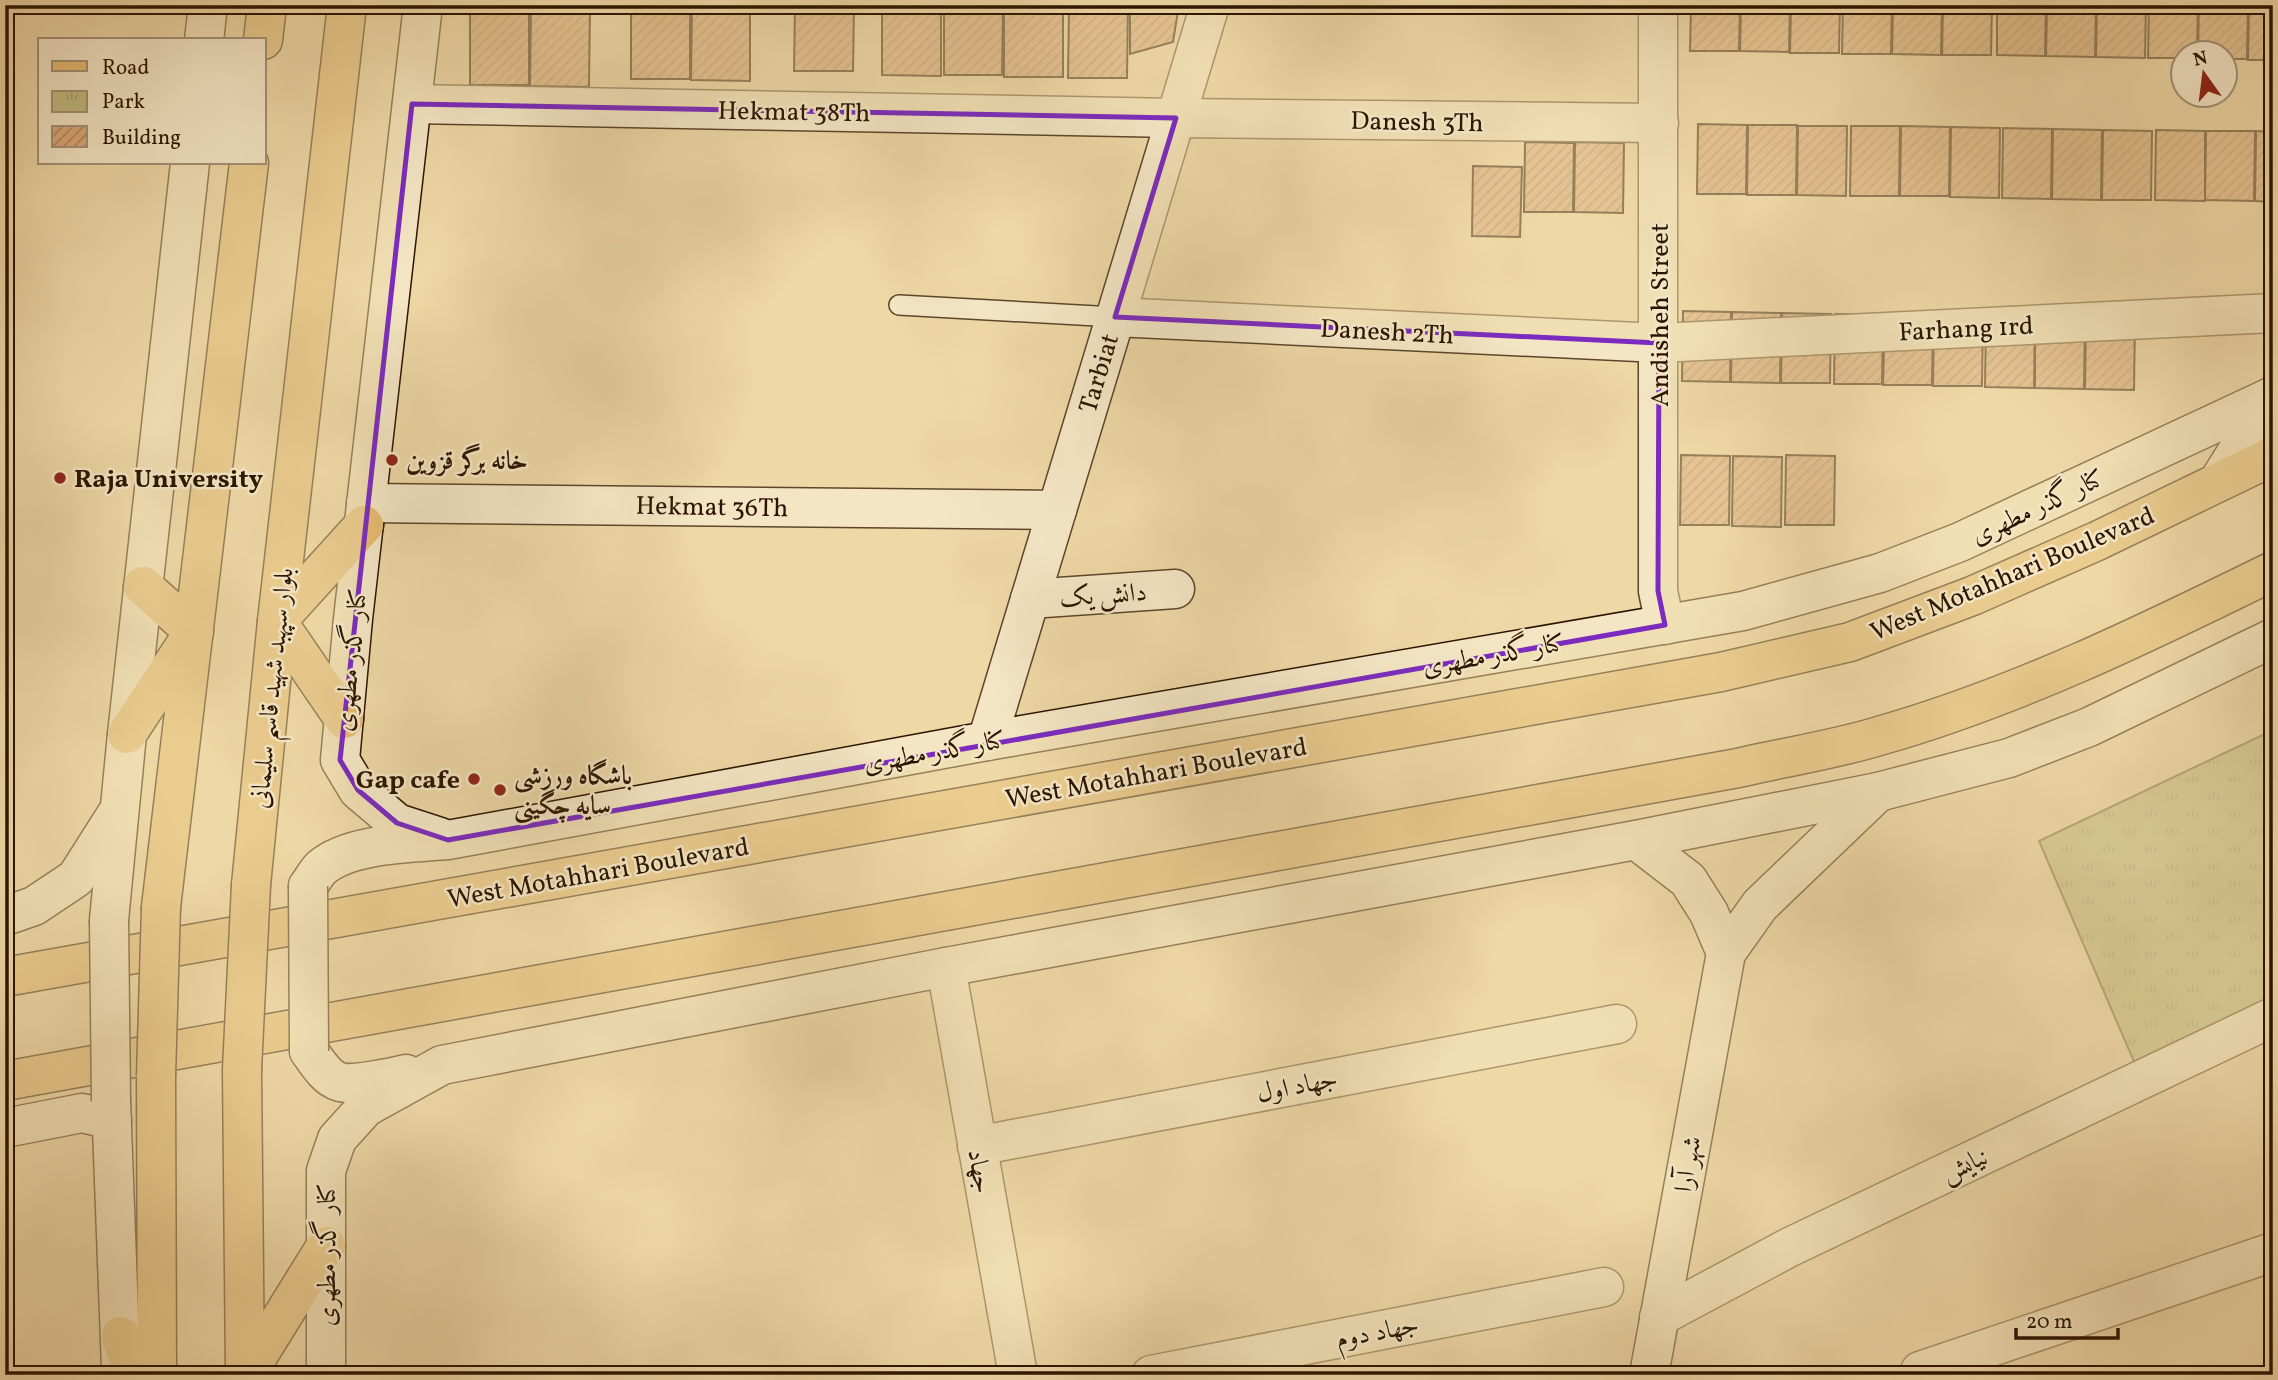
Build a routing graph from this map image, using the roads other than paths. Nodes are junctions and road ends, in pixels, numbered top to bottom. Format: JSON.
{"nodes":[{"id":1,"x":208,"y":5,"type":"edge"},
{"id":2,"x":267,"y":5,"type":"edge"},
{"id":3,"x":347,"y":5,"type":"edge"},
{"id":4,"x":423,"y":5,"type":"edge"},
{"id":5,"x":1210,"y":5,"type":"edge"},
{"id":6,"x":1658,"y":5,"type":"edge"},
{"id":7,"x":204,"y":38,"type":"edge"},
{"id":8,"x":263,"y":38,"type":"edge"},
{"id":9,"x":412,"y":104,"type":"junction"},
{"id":10,"x":1176,"y":118,"type":"junction"},
{"id":11,"x":1659,"y":123,"type":"junction"},
{"id":12,"x":190,"y":164,"type":"edge"},
{"id":13,"x":249,"y":164,"type":"edge"},
{"id":14,"x":899,"y":305,"type":"dead end"},
{"id":15,"x":2273,"y":313,"type":"edge"},
{"id":16,"x":1115,"y":317,"type":"junction"},
{"id":17,"x":1659,"y":343,"type":"junction"},
{"id":18,"x":2272,"y":397,"type":"edge"},
{"id":19,"x":2273,"y":456,"type":"edge"},
{"id":20,"x":2218,"y":482,"type":"junction"},
{"id":21,"x":1057,"y":510,"type":"junction"},
{"id":22,"x":365,"y":514,"type":"junction"},
{"id":23,"x":2273,"y":571,"type":"edge"},
{"id":24,"x":143,"y":586,"type":"junction"},
{"id":25,"x":1175,"y":589,"type":"dead end"},
{"id":26,"x":1030,"y":599,"type":"junction"},
{"id":27,"x":276,"y":621,"type":"junction"},
{"id":28,"x":1665,"y":625,"type":"junction"},
{"id":29,"x":194,"y":632,"type":"junction"},
{"id":30,"x":2273,"y":638,"type":"edge"},
{"id":31,"x":344,"y":719,"type":"junction"},
{"id":32,"x":127,"y":734,"type":"junction"},
{"id":33,"x":987,"y":741,"type":"junction"},
{"id":34,"x":1878,"y":792,"type":"junction"},
{"id":35,"x":119,"y":810,"type":"junction"},
{"id":36,"x":448,"y":840,"type":"junction"},
{"id":37,"x":1636,"y":840,"type":"junction"},
{"id":38,"x":5,"y":916,"type":"edge"},
{"id":39,"x":1726,"y":953,"type":"junction"},
{"id":40,"x":946,"y":967,"type":"junction"},
{"id":41,"x":5,"y":977,"type":"edge"},
{"id":42,"x":2273,"y":1017,"type":"edge"},
{"id":43,"x":1617,"y":1024,"type":"dead end"},
{"id":44,"x":442,"y":1065,"type":"junction"},
{"id":45,"x":5,"y":1081,"type":"edge"},
{"id":46,"x":111,"y":1110,"type":"junction"},
{"id":47,"x":5,"y":1128,"type":"edge"},
{"id":48,"x":977,"y":1146,"type":"junction"},
{"id":49,"x":326,"y":1246,"type":"junction"},
{"id":50,"x":2273,"y":1252,"type":"edge"},
{"id":51,"x":1604,"y":1287,"type":"dead end"},
{"id":52,"x":1659,"y":1317,"type":"junction"},
{"id":53,"x":121,"y":1336,"type":"junction"},
{"id":54,"x":1920,"y":1371,"type":"dead end"},
{"id":55,"x":245,"y":1374,"type":"edge"},
{"id":56,"x":121,"y":1375,"type":"edge"},
{"id":57,"x":133,"y":1375,"type":"edge"},
{"id":58,"x":157,"y":1375,"type":"edge"},
{"id":59,"x":326,"y":1375,"type":"edge"},
{"id":60,"x":1018,"y":1375,"type":"edge"},
{"id":61,"x":1151,"y":1375,"type":"edge"},
{"id":62,"x":1649,"y":1375,"type":"edge"}],
"edges":[{"from":1,"to":7,"type":"street"},
{"from":2,"to":8,"type":"main road"},
{"from":3,"to":27,"type":"main road","name":"بلوار سپهبد شهید قاسم سلیمانی"},
{"from":4,"to":9,"type":"street","name":"کنار گذر مطهری"},
{"from":5,"to":10,"type":"street","name":"Tarbiat"},
{"from":6,"to":11,"type":"street","name":"Andisheh Street"},
{"from":9,"to":10,"type":"street","name":"Hekmat 38Th"},
{"from":9,"to":22,"type":"street","name":"کنار گذر مطهری"},
{"from":10,"to":11,"type":"street","name":"Danesh 3Th"},
{"from":10,"to":16,"type":"street","name":"Tarbiat"},
{"from":11,"to":17,"type":"street","name":"Andisheh Street"},
{"from":12,"to":24,"type":"street"},
{"from":13,"to":29,"type":"main road"},
{"from":14,"to":16,"type":"lane"},
{"from":15,"to":17,"type":"street","name":"Farhang 1rd"},
{"from":16,"to":17,"type":"street","name":"Danesh 2Th"},
{"from":16,"to":21,"type":"street","name":"Tarbiat"},
{"from":17,"to":28,"type":"street","name":"Andisheh Street"},
{"from":18,"to":20,"type":"street"},
{"from":18,"to":28,"type":"street","name":"کنار گذر مطهری"},
{"from":19,"to":20,"type":"main road","name":"West Motahhari Boulevard"},
{"from":20,"to":41,"type":"main road","name":"West Motahhari Boulevard"},
{"from":21,"to":22,"type":"street","name":"Hekmat 36Th"},
{"from":21,"to":26,"type":"street","name":"Tarbiat"},
{"from":22,"to":27,"type":"main road"},
{"from":22,"to":31,"type":"street","name":"کنار گذر مطهری"},
{"from":23,"to":45,"type":"main road"},
{"from":24,"to":29,"type":"main road"},
{"from":24,"to":32,"type":"street"},
{"from":25,"to":26,"type":"street","name":"دانش یک"},
{"from":26,"to":33,"type":"street","name":"Tarbiat"},
{"from":27,"to":31,"type":"main road"},
{"from":27,"to":55,"type":"main road","name":"بلوار سپهبد شهید قاسم سلیمانی","bridge":true},
{"from":28,"to":33,"type":"street","name":"کنار گذر مطهری"},
{"from":29,"to":32,"type":"main road"},
{"from":29,"to":58,"type":"main road","bridge":true},
{"from":30,"to":34,"type":"street","name":"کنار گذر مطهری"},
{"from":31,"to":36,"type":"street","name":"کنار گذر مطهری"},
{"from":32,"to":35,"type":"street"},
{"from":33,"to":36,"type":"street","name":"کنار گذر مطهری"},
{"from":34,"to":37,"type":"street","name":"کنار گذر مطهری"},
{"from":34,"to":39,"type":"street"},
{"from":35,"to":38,"type":"street"},
{"from":35,"to":46,"type":"street","bridge":true},
{"from":36,"to":44,"type":"street","bridge":true},
{"from":37,"to":39,"type":"street"},
{"from":37,"to":40,"type":"street","name":"کنار گذر مطهری"},
{"from":39,"to":52,"type":"street","name":"شهر آرا"},
{"from":40,"to":44,"type":"street","name":"کنار گذر مطهری"},
{"from":40,"to":48,"type":"street","name":"جهاد"},
{"from":42,"to":52,"type":"street","name":"نيايش"},
{"from":43,"to":48,"type":"street","name":"جهاد اول"},
{"from":44,"to":49,"type":"street","name":"کنار گذر مطهری"},
{"from":46,"to":47,"type":"street"},
{"from":46,"to":53,"type":"street"},
{"from":48,"to":60,"type":"street","name":"جهاد"},
{"from":49,"to":55,"type":"main road"},
{"from":49,"to":59,"type":"street","name":"کنار گذر مطهری"},
{"from":50,"to":54,"type":"street"},
{"from":51,"to":61,"type":"street","name":"جهاد دوم"},
{"from":52,"to":62,"type":"street","name":"شهر آرا"},
{"from":53,"to":56,"type":"street"},
{"from":53,"to":57,"type":"main road"}]}
